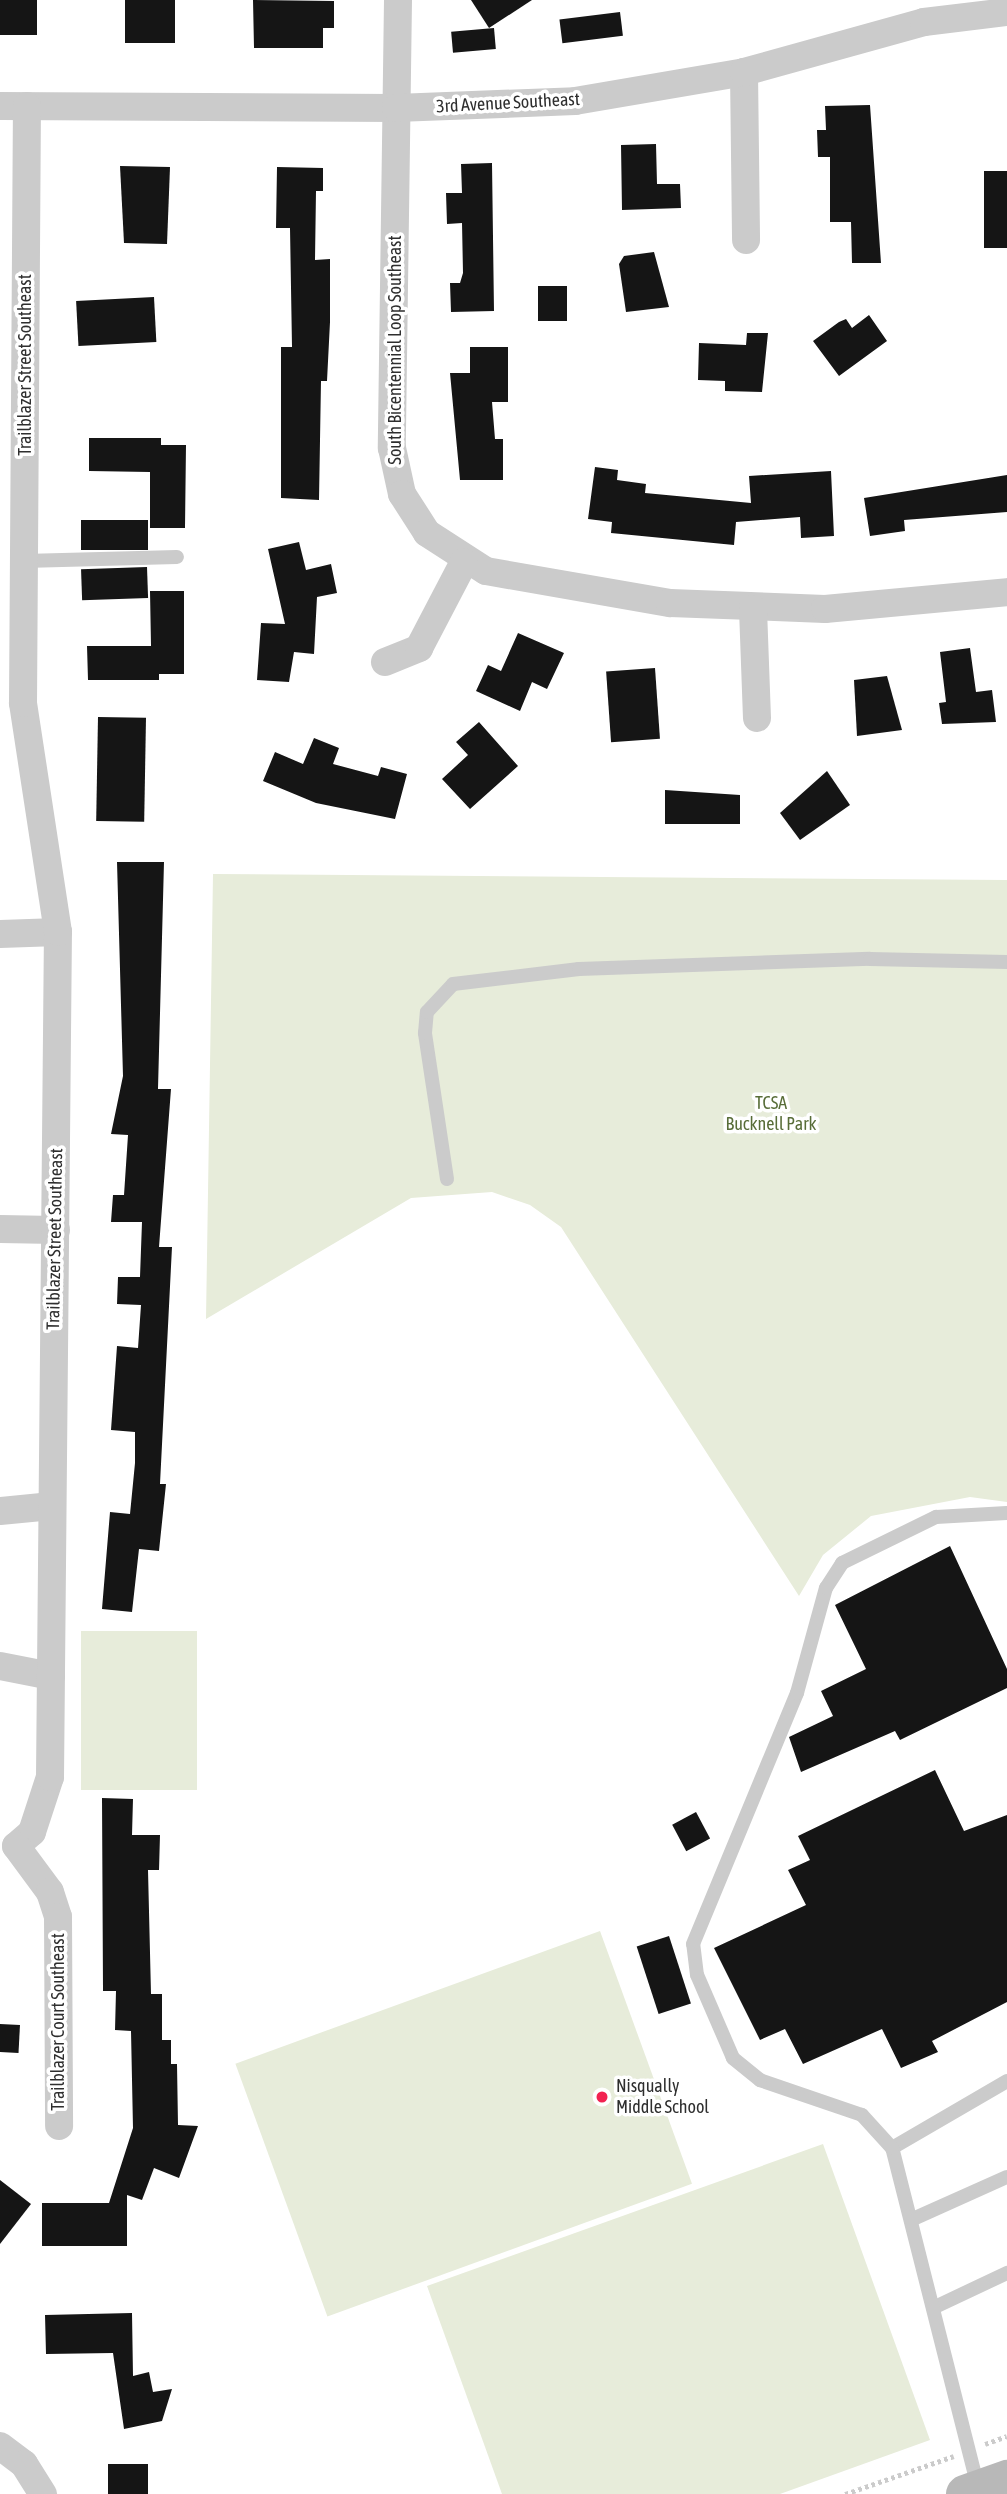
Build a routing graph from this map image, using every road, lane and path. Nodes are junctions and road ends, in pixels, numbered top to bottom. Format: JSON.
{"nodes":[{"id":1,"x":398,"y":0,"type":"edge"},
{"id":2,"x":996,"y":8,"type":"edge"},
{"id":3,"x":744,"y":72,"type":"junction"},
{"id":4,"x":13,"y":106,"type":"edge"},
{"id":5,"x":396,"y":108,"type":"junction"},
{"id":6,"x":746,"y":240,"type":"dead end"},
{"id":7,"x":177,"y":557,"type":"dead end"},
{"id":8,"x":24,"y":561,"type":"junction"},
{"id":9,"x":464,"y":562,"type":"junction"},
{"id":10,"x":1007,"y":592,"type":"edge"},
{"id":11,"x":753,"y":609,"type":"junction"},
{"id":12,"x":12,"y":625,"type":"edge"},
{"id":13,"x":385,"y":662,"type":"dead end"},
{"id":14,"x":757,"y":718,"type":"dead end"},
{"id":15,"x":58,"y":932,"type":"junction"},
{"id":16,"x":0,"y":934,"type":"edge"},
{"id":17,"x":1007,"y":962,"type":"edge"},
{"id":18,"x":447,"y":1179,"type":"dead end"},
{"id":19,"x":0,"y":1229,"type":"edge"},
{"id":20,"x":56,"y":1230,"type":"junction"},
{"id":21,"x":52,"y":1506,"type":"junction"},
{"id":22,"x":0,"y":1511,"type":"edge"},
{"id":23,"x":1007,"y":1513,"type":"edge"},
{"id":24,"x":0,"y":1666,"type":"edge"},
{"id":25,"x":51,"y":1676,"type":"junction"},
{"id":26,"x":8,"y":1847,"type":"edge"},
{"id":27,"x":1007,"y":2081,"type":"edge"},
{"id":28,"x":59,"y":2126,"type":"dead end"},
{"id":29,"x":892,"y":2148,"type":"junction"},
{"id":30,"x":1007,"y":2176,"type":"edge"},
{"id":31,"x":913,"y":2219,"type":"junction"},
{"id":32,"x":1007,"y":2273,"type":"edge"},
{"id":33,"x":935,"y":2307,"type":"junction"},
{"id":34,"x":1007,"y":2436,"type":"edge"},
{"id":35,"x":0,"y":2446,"type":"edge"},
{"id":36,"x":969,"y":2450,"type":"junction"},
{"id":37,"x":983,"y":2487,"type":"edge"},
{"id":38,"x":43,"y":2494,"type":"edge"},
{"id":39,"x":845,"y":2494,"type":"edge"}],
"edges":[{"from":1,"to":5,"type":"street","name":"South Bicentennial Loop Southeast"},
{"from":2,"to":3,"type":"street","name":"3rd Avenue Southeast"},
{"from":3,"to":5,"type":"street","name":"3rd Avenue Southeast"},
{"from":3,"to":6,"type":"street"},
{"from":4,"to":5,"type":"street","name":"3rd Avenue Southeast"},
{"from":4,"to":8,"type":"street","name":"Trailblazer Street Southeast"},
{"from":5,"to":9,"type":"street","name":"South Bicentennial Loop Southeast"},
{"from":7,"to":8,"type":"lane"},
{"from":8,"to":12,"type":"street","name":"Trailblazer Street Southeast"},
{"from":9,"to":11,"type":"street","name":"South Bicentennial Loop Southeast"},
{"from":9,"to":13,"type":"street"},
{"from":10,"to":11,"type":"street","name":"South Bicentennial Loop Southeast"},
{"from":11,"to":14,"type":"street"},
{"from":12,"to":15,"type":"street","name":"Trailblazer Street Southeast"},
{"from":15,"to":16,"type":"street"},
{"from":15,"to":20,"type":"street","name":"Trailblazer Street Southeast"},
{"from":17,"to":18,"type":"lane"},
{"from":19,"to":20,"type":"street"},
{"from":20,"to":21,"type":"street","name":"Trailblazer Street Southeast"},
{"from":21,"to":22,"type":"street"},
{"from":21,"to":25,"type":"street","name":"Trailblazer Street Southeast"},
{"from":23,"to":29,"type":"lane"},
{"from":24,"to":25,"type":"street"},
{"from":25,"to":26,"type":"street","name":"Trailblazer Street Southeast"},
{"from":26,"to":28,"type":"street","name":"Trailblazer Court Southeast"},
{"from":27,"to":29,"type":"lane"},
{"from":29,"to":31,"type":"lane"},
{"from":30,"to":31,"type":"lane"},
{"from":31,"to":33,"type":"lane"},
{"from":32,"to":33,"type":"lane"},
{"from":33,"to":36,"type":"lane"},
{"from":34,"to":36,"type":"path"},
{"from":35,"to":38,"type":"street"},
{"from":36,"to":37,"type":"lane"},
{"from":36,"to":39,"type":"path"}]}
